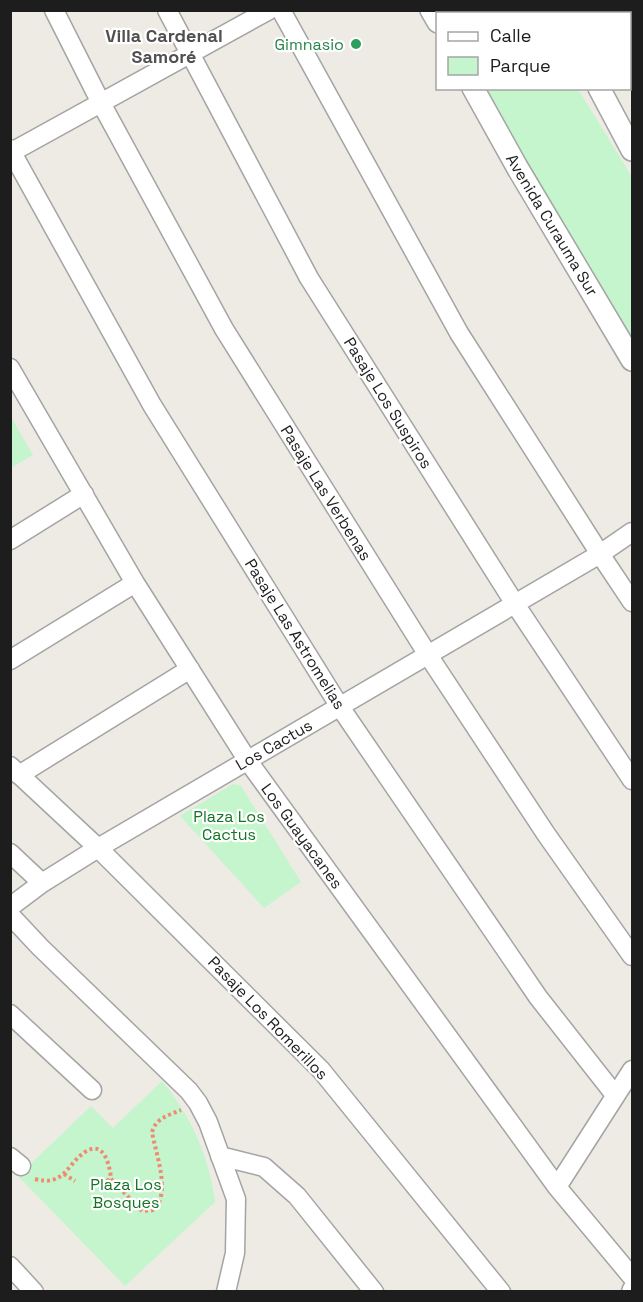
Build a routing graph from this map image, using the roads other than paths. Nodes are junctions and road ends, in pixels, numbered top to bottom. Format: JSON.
{"nodes":[{"id":1,"x":54,"y":10,"type":"edge"},
{"id":2,"x":167,"y":10,"type":"edge"},
{"id":3,"x":269,"y":10,"type":"edge"},
{"id":4,"x":281,"y":10,"type":"edge"},
{"id":5,"x":190,"y":54,"type":"junction"},
{"id":6,"x":474,"y":90,"type":"edge"},
{"id":7,"x":600,"y":90,"type":"edge"},
{"id":8,"x":101,"y":103,"type":"junction"},
{"id":9,"x":633,"y":150,"type":"edge"},
{"id":10,"x":11,"y":152,"type":"edge"},
{"id":11,"x":633,"y":360,"type":"edge"},
{"id":12,"x":10,"y":368,"type":"edge"},
{"id":13,"x":84,"y":494,"type":"junction"},
{"id":14,"x":633,"y":532,"type":"edge"},
{"id":15,"x":10,"y":540,"type":"edge"},
{"id":16,"x":600,"y":554,"type":"junction"},
{"id":17,"x":135,"y":583,"type":"junction"},
{"id":18,"x":633,"y":602,"type":"edge"},
{"id":19,"x":515,"y":604,"type":"junction"},
{"id":20,"x":428,"y":655,"type":"junction"},
{"id":21,"x":10,"y":660,"type":"edge"},
{"id":22,"x":189,"y":669,"type":"junction"},
{"id":23,"x":340,"y":707,"type":"junction"},
{"id":24,"x":248,"y":761,"type":"junction"},
{"id":25,"x":15,"y":771,"type":"edge"},
{"id":26,"x":633,"y":780,"type":"edge"},
{"id":27,"x":98,"y":848,"type":"junction"},
{"id":28,"x":10,"y":853,"type":"edge"},
{"id":29,"x":42,"y":883,"type":"junction"},
{"id":30,"x":10,"y":907,"type":"edge"},
{"id":31,"x":10,"y":915,"type":"edge"},
{"id":32,"x":633,"y":956,"type":"edge"},
{"id":33,"x":10,"y":1014,"type":"edge"},
{"id":34,"x":633,"y":1070,"type":"edge"},
{"id":35,"x":92,"y":1090,"type":"dead end"},
{"id":36,"x":615,"y":1095,"type":"junction"},
{"id":37,"x":220,"y":1156,"type":"junction"},
{"id":38,"x":556,"y":1187,"type":"junction"},
{"id":39,"x":10,"y":1266,"type":"edge"},
{"id":40,"x":633,"y":1276,"type":"edge"},
{"id":41,"x":492,"y":1287,"type":"edge"},
{"id":42,"x":368,"y":1289,"type":"edge"},
{"id":43,"x":34,"y":1292,"type":"edge"},
{"id":44,"x":226,"y":1292,"type":"edge"}],
"edges":[{"from":1,"to":8,"type":"street","name":"Pasaje Las Verbenas"},
{"from":2,"to":5,"type":"street","name":"Pasaje Los Suspiros"},
{"from":3,"to":5,"type":"street"},
{"from":4,"to":16,"type":"street"},
{"from":5,"to":8,"type":"street"},
{"from":5,"to":19,"type":"street","name":"Pasaje Los Suspiros"},
{"from":6,"to":11,"type":"street","name":"Avenida Curauma Sur"},
{"from":7,"to":9,"type":"street"},
{"from":8,"to":10,"type":"street"},
{"from":8,"to":20,"type":"street","name":"Pasaje Las Verbenas"},
{"from":10,"to":23,"type":"street","name":"Pasaje Las Astromelias"},
{"from":12,"to":13,"type":"street","name":"Los Guayacanes"},
{"from":13,"to":15,"type":"street"},
{"from":13,"to":17,"type":"street","name":"Los Guayacanes"},
{"from":14,"to":16,"type":"street","name":"Los Cactus"},
{"from":16,"to":18,"type":"street"},
{"from":16,"to":19,"type":"street","name":"Los Cactus"},
{"from":17,"to":21,"type":"street"},
{"from":17,"to":22,"type":"street","name":"Los Guayacanes"},
{"from":19,"to":20,"type":"street","name":"Los Cactus"},
{"from":19,"to":26,"type":"street","name":"Pasaje Los Suspiros"},
{"from":20,"to":23,"type":"street","name":"Los Cactus"},
{"from":20,"to":32,"type":"street","name":"Pasaje Las Verbenas"},
{"from":22,"to":24,"type":"street","name":"Los Guayacanes"},
{"from":22,"to":25,"type":"street"},
{"from":23,"to":24,"type":"street","name":"Los Cactus"},
{"from":23,"to":36,"type":"street","name":"Pasaje Las Astromelias"},
{"from":24,"to":27,"type":"street","name":"Los Cactus"},
{"from":24,"to":38,"type":"street","name":"Los Guayacanes"},
{"from":25,"to":27,"type":"street","name":"Pasaje Los Romerillos"},
{"from":27,"to":29,"type":"street","name":"Los Cactus"},
{"from":27,"to":41,"type":"street","name":"Pasaje Los Romerillos"},
{"from":28,"to":29,"type":"street"},
{"from":29,"to":30,"type":"street","name":"Los Cactus"},
{"from":31,"to":37,"type":"street"},
{"from":33,"to":35,"type":"street"},
{"from":34,"to":36,"type":"street"},
{"from":36,"to":38,"type":"street"},
{"from":37,"to":42,"type":"street"},
{"from":37,"to":44,"type":"street"},
{"from":38,"to":40,"type":"street","name":"Los Guayacanes"},
{"from":39,"to":43,"type":"street"}]}
